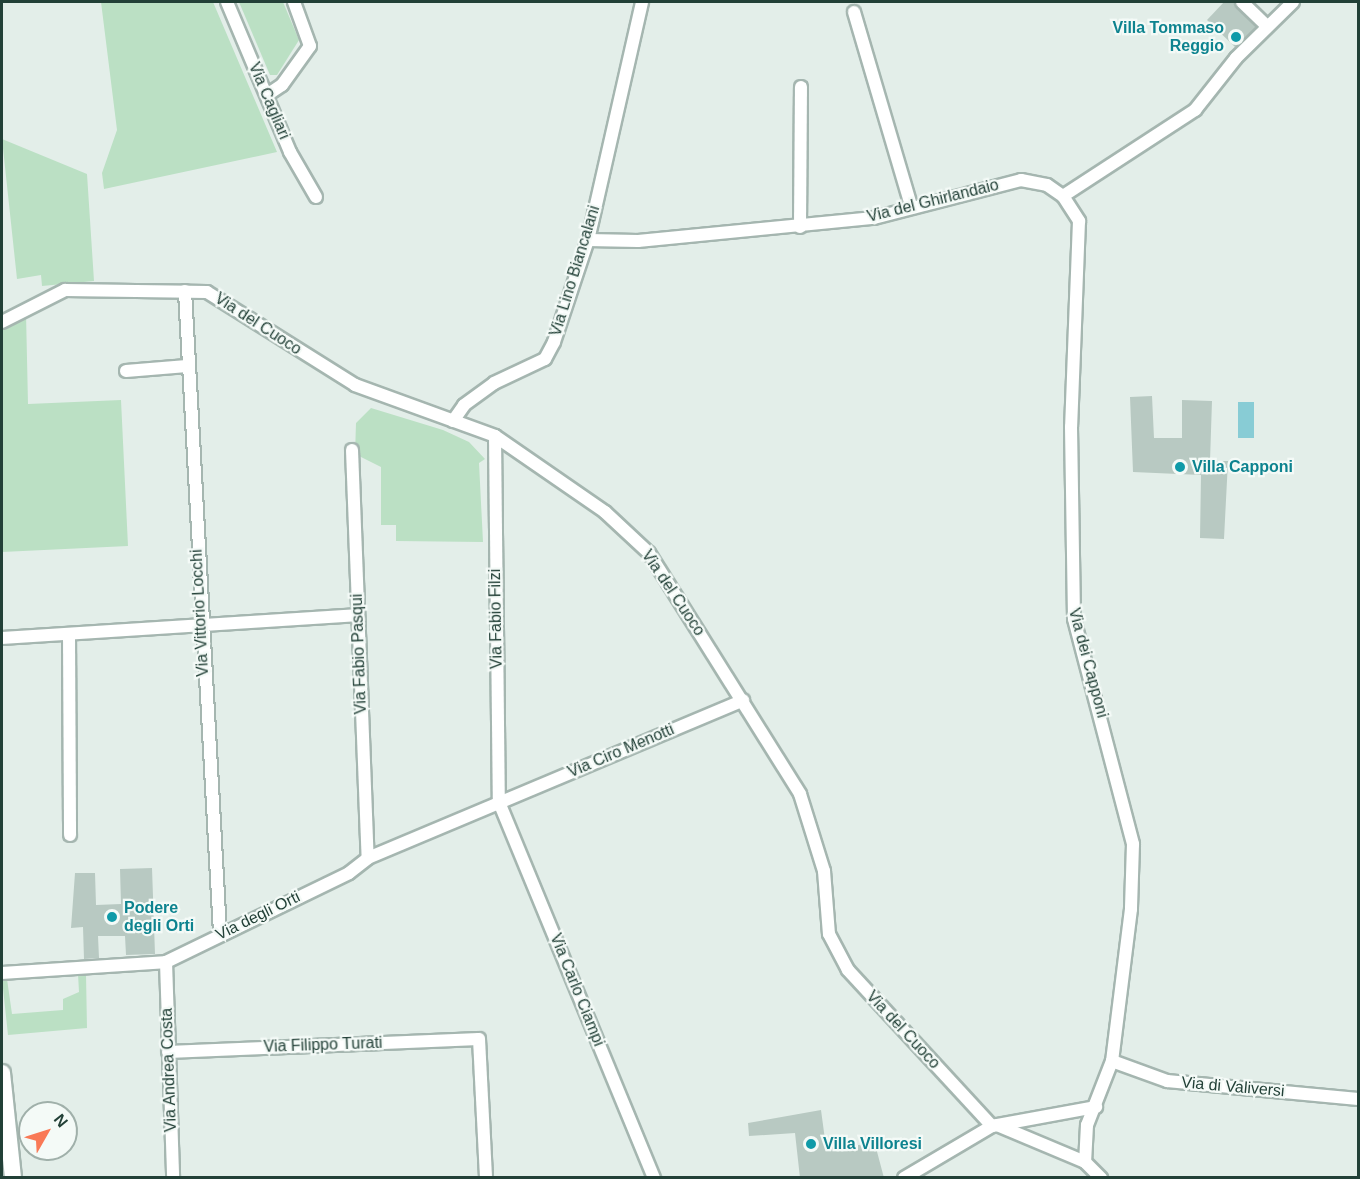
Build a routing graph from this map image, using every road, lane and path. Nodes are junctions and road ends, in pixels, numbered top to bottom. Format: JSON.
{"nodes":[{"id":1,"x":227,"y":2,"type":"edge"},
{"id":2,"x":294,"y":2,"type":"edge"},
{"id":3,"x":642,"y":2,"type":"edge"},
{"id":4,"x":1242,"y":2,"type":"edge"},
{"id":5,"x":1293,"y":2,"type":"edge"},
{"id":6,"x":854,"y":12,"type":"dead end"},
{"id":7,"x":1267,"y":26,"type":"junction"},
{"id":8,"x":801,"y":87,"type":"dead end"},
{"id":9,"x":267,"y":95,"type":"junction"},
{"id":10,"x":1063,"y":196,"type":"junction"},
{"id":11,"x":316,"y":197,"type":"dead end"},
{"id":12,"x":911,"y":206,"type":"junction"},
{"id":13,"x":800,"y":227,"type":"junction"},
{"id":14,"x":588,"y":240,"type":"junction"},
{"id":15,"x":185,"y":291,"type":"junction"},
{"id":16,"x":2,"y":322,"type":"edge"},
{"id":17,"x":187,"y":366,"type":"junction"},
{"id":18,"x":126,"y":371,"type":"dead end"},
{"id":19,"x":453,"y":421,"type":"junction"},
{"id":20,"x":495,"y":436,"type":"junction"},
{"id":21,"x":352,"y":450,"type":"dead end"},
{"id":22,"x":357,"y":615,"type":"junction"},
{"id":23,"x":201,"y":626,"type":"junction"},
{"id":24,"x":69,"y":635,"type":"junction"},
{"id":25,"x":2,"y":638,"type":"edge"},
{"id":26,"x":743,"y":700,"type":"junction"},
{"id":27,"x":499,"y":802,"type":"junction"},
{"id":28,"x":70,"y":835,"type":"dead end"},
{"id":29,"x":368,"y":858,"type":"junction"},
{"id":30,"x":220,"y":934,"type":"junction"},
{"id":31,"x":166,"y":962,"type":"junction"},
{"id":32,"x":2,"y":973,"type":"edge"},
{"id":33,"x":168,"y":1052,"type":"junction"},
{"id":34,"x":1112,"y":1061,"type":"junction"},
{"id":35,"x":2,"y":1073,"type":"edge"},
{"id":36,"x":1359,"y":1099,"type":"edge"},
{"id":37,"x":1096,"y":1107,"type":"junction"},
{"id":38,"x":994,"y":1125,"type":"junction"},
{"id":39,"x":1084,"y":1162,"type":"junction"},
{"id":40,"x":12,"y":1178,"type":"edge"},
{"id":41,"x":173,"y":1178,"type":"edge"},
{"id":42,"x":486,"y":1178,"type":"edge"},
{"id":43,"x":654,"y":1178,"type":"edge"},
{"id":44,"x":904,"y":1178,"type":"edge"},
{"id":45,"x":1101,"y":1178,"type":"edge"}],
"edges":[{"from":1,"to":9,"type":"street","name":"Via Cagliari"},
{"from":2,"to":9,"type":"street"},
{"from":3,"to":14,"type":"street","name":"Via Lino Biancalani"},
{"from":4,"to":7,"type":"street"},
{"from":5,"to":7,"type":"street"},
{"from":6,"to":12,"type":"street"},
{"from":7,"to":10,"type":"street"},
{"from":8,"to":13,"type":"street"},
{"from":9,"to":11,"type":"street","name":"Via Cagliari"},
{"from":10,"to":12,"type":"street","name":"Via del Ghirlandaio"},
{"from":10,"to":34,"type":"street","name":"Via dei Capponi"},
{"from":12,"to":13,"type":"street","name":"Via del Ghirlandaio"},
{"from":13,"to":14,"type":"street","name":"Via del Ghirlandaio"},
{"from":14,"to":19,"type":"street","name":"Via Lino Biancalani"},
{"from":15,"to":16,"type":"street","name":"Via del Cuoco"},
{"from":15,"to":17,"type":"street","name":"Via Vittorio Locchi"},
{"from":15,"to":19,"type":"street","name":"Via del Cuoco"},
{"from":17,"to":18,"type":"street"},
{"from":17,"to":23,"type":"street","name":"Via Vittorio Locchi"},
{"from":19,"to":20,"type":"street","name":"Via del Cuoco"},
{"from":20,"to":26,"type":"street","name":"Via del Cuoco"},
{"from":20,"to":27,"type":"street","name":"Via Fabio Filzi"},
{"from":21,"to":22,"type":"street","name":"Via Fabio Pasqui"},
{"from":22,"to":23,"type":"street"},
{"from":22,"to":29,"type":"street","name":"Via Fabio Pasqui"},
{"from":23,"to":24,"type":"street"},
{"from":23,"to":30,"type":"street","name":"Via Vittorio Locchi"},
{"from":24,"to":25,"type":"street"},
{"from":24,"to":28,"type":"street"},
{"from":26,"to":27,"type":"street","name":"Via Ciro Menotti"},
{"from":26,"to":38,"type":"street","name":"Via del Cuoco"},
{"from":27,"to":29,"type":"street","name":"Via degli Orti"},
{"from":27,"to":43,"type":"street","name":"Via Carlo Ciampi"},
{"from":29,"to":30,"type":"street","name":"Via degli Orti"},
{"from":30,"to":31,"type":"street","name":"Via degli Orti"},
{"from":31,"to":32,"type":"street","name":"Via degli Orti"},
{"from":31,"to":33,"type":"street","name":"Via Andrea Costa"},
{"from":33,"to":41,"type":"street","name":"Via Andrea Costa"},
{"from":33,"to":42,"type":"street","name":"Via Filippo Turati"},
{"from":34,"to":36,"type":"street","name":"Via di Valiversi"},
{"from":34,"to":37,"type":"street","name":"Via dei Capponi"},
{"from":35,"to":40,"type":"main road"},
{"from":37,"to":38,"type":"street"},
{"from":37,"to":39,"type":"street","name":"Via dei Capponi"},
{"from":38,"to":39,"type":"street"},
{"from":38,"to":44,"type":"street"},
{"from":39,"to":45,"type":"street"}]}
